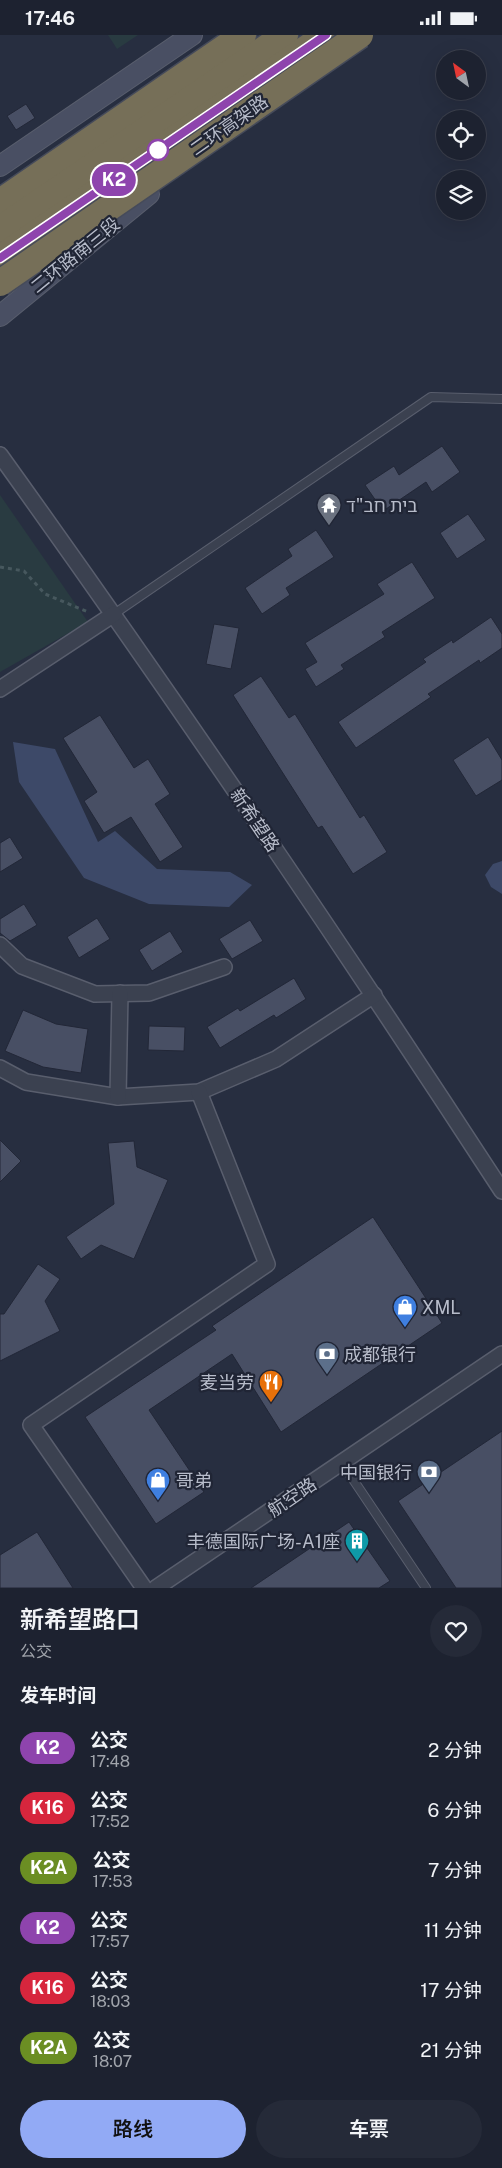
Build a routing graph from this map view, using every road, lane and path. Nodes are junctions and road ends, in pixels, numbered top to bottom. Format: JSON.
{"nodes":[{"id":1,"x":192,"y":35,"type":"edge"},
{"id":2,"x":244,"y":35,"type":"edge"},
{"id":3,"x":285,"y":35,"type":"edge"},
{"id":4,"x":326,"y":35,"type":"edge"},
{"id":5,"x":360,"y":35,"type":"edge"},
{"id":6,"x":368,"y":35,"type":"edge"},
{"id":7,"x":220,"y":135,"type":"junction"},
{"id":8,"x":0,"y":166,"type":"edge"},
{"id":9,"x":0,"y":202,"type":"edge"},
{"id":10,"x":0,"y":229,"type":"edge"},
{"id":11,"x":0,"y":258,"type":"edge"},
{"id":12,"x":0,"y":274,"type":"edge"},
{"id":13,"x":0,"y":283,"type":"edge"},
{"id":14,"x":0,"y":316,"type":"edge"},
{"id":15,"x":502,"y":399,"type":"edge"},
{"id":16,"x":0,"y":455,"type":"edge"},
{"id":17,"x":0,"y":567,"type":"edge"},
{"id":18,"x":110,"y":617,"type":"junction"},
{"id":19,"x":0,"y":689,"type":"edge"},
{"id":20,"x":0,"y":945,"type":"edge"},
{"id":21,"x":224,"y":967,"type":"dead end"},
{"id":22,"x":120,"y":993,"type":"junction"},
{"id":23,"x":374,"y":995,"type":"junction"},
{"id":24,"x":0,"y":1068,"type":"edge"},
{"id":25,"x":199,"y":1092,"type":"junction"},
{"id":26,"x":118,"y":1097,"type":"junction"},
{"id":27,"x":502,"y":1191,"type":"edge"},
{"id":28,"x":502,"y":1354,"type":"edge"},
{"id":29,"x":342,"y":1463,"type":"junction"},
{"id":30,"x":424,"y":1585,"type":"edge"},
{"id":31,"x":144,"y":1588,"type":"edge"},
{"id":32,"x":156,"y":1588,"type":"edge"},
{"id":33,"x":414,"y":1588,"type":"edge"}],
"edges":[{"from":1,"to":8,"type":"main road"},
{"from":2,"to":9,"type":"highway"},
{"from":3,"to":10,"type":"highway"},
{"from":4,"to":11,"type":"highway"},
{"from":5,"to":13,"type":"highway","name":"二环高架路","bridge":true},
{"from":6,"to":7,"type":"main road","name":"二环路南三段"},
{"from":7,"to":12,"type":"main road"},
{"from":7,"to":14,"type":"main road","name":"二环路南三段"},
{"from":15,"to":18,"type":"lane"},
{"from":16,"to":18,"type":"street","name":"新希望路"},
{"from":17,"to":18,"type":"path"},
{"from":18,"to":19,"type":"street"},
{"from":18,"to":23,"type":"street","name":"新希望路"},
{"from":20,"to":22,"type":"street"},
{"from":21,"to":22,"type":"street"},
{"from":22,"to":26,"type":"street"},
{"from":23,"to":25,"type":"street"},
{"from":23,"to":27,"type":"street","name":"新希望路"},
{"from":24,"to":26,"type":"street"},
{"from":25,"to":26,"type":"street"},
{"from":25,"to":31,"type":"street"},
{"from":28,"to":29,"type":"street","name":"航空路"},
{"from":29,"to":30,"type":"lane"},
{"from":29,"to":32,"type":"street","name":"航空路"},
{"from":30,"to":33,"type":"lane"}]}
